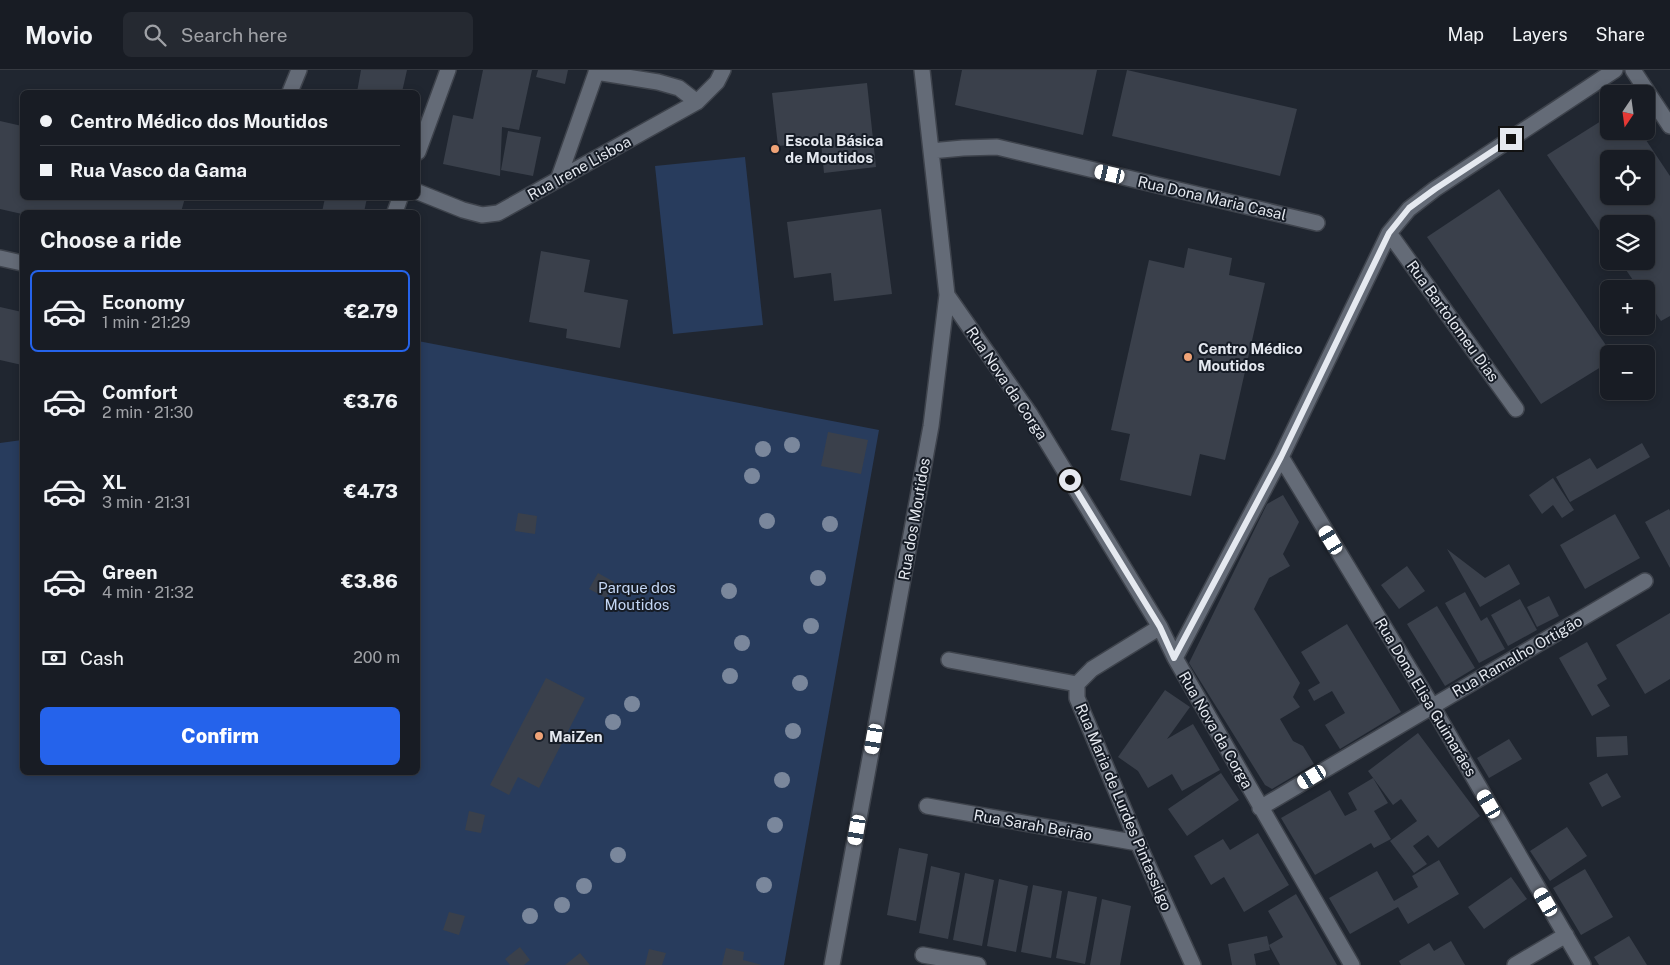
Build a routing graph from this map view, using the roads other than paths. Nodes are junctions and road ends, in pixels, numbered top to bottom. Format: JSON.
{"nodes":[{"id":1,"x":299,"y":70,"type":"edge"},
{"id":2,"x":448,"y":70,"type":"edge"},
{"id":3,"x":723,"y":70,"type":"edge"},
{"id":4,"x":922,"y":70,"type":"edge"},
{"id":5,"x":1615,"y":70,"type":"edge"},
{"id":6,"x":1633,"y":70,"type":"edge"},
{"id":7,"x":596,"y":71,"type":"edge"},
{"id":8,"x":291,"y":90,"type":"edge"},
{"id":9,"x":698,"y":102,"type":"junction"},
{"id":10,"x":1670,"y":126,"type":"edge"},
{"id":11,"x":420,"y":147,"type":"edge"},
{"id":12,"x":931,"y":151,"type":"junction"},
{"id":13,"x":558,"y":180,"type":"junction"},
{"id":14,"x":420,"y":193,"type":"edge"},
{"id":15,"x":1317,"y":223,"type":"dead end"},
{"id":16,"x":1389,"y":233,"type":"junction"},
{"id":17,"x":0,"y":258,"type":"edge"},
{"id":18,"x":20,"y":262,"type":"edge"},
{"id":19,"x":947,"y":295,"type":"junction"},
{"id":20,"x":1516,"y":409,"type":"dead end"},
{"id":21,"x":1281,"y":457,"type":"junction"},
{"id":22,"x":1645,"y":581,"type":"dead end"},
{"id":23,"x":1160,"y":627,"type":"junction"},
{"id":24,"x":1174,"y":658,"type":"junction"},
{"id":25,"x":949,"y":660,"type":"dead end"},
{"id":26,"x":1076,"y":684,"type":"junction"},
{"id":27,"x":1432,"y":706,"type":"junction"},
{"id":28,"x":927,"y":806,"type":"dead end"},
{"id":29,"x":1260,"y":808,"type":"junction"},
{"id":30,"x":1138,"y":843,"type":"junction"},
{"id":31,"x":1566,"y":935,"type":"junction"},
{"id":32,"x":923,"y":955,"type":"dead end"},
{"id":33,"x":832,"y":965,"type":"edge"},
{"id":34,"x":978,"y":965,"type":"edge"},
{"id":35,"x":1193,"y":965,"type":"edge"},
{"id":36,"x":1352,"y":965,"type":"edge"},
{"id":37,"x":1515,"y":965,"type":"edge"},
{"id":38,"x":1583,"y":965,"type":"edge"}],
"edges":[{"from":1,"to":8,"type":"street"},
{"from":2,"to":11,"type":"street"},
{"from":3,"to":9,"type":"street","name":"Rua Irene Lisboa"},
{"from":4,"to":12,"type":"street","name":"Rua dos Moutidos"},
{"from":5,"to":16,"type":"street"},
{"from":6,"to":10,"type":"street"},
{"from":7,"to":9,"type":"street"},
{"from":7,"to":13,"type":"street"},
{"from":9,"to":13,"type":"street","name":"Rua Irene Lisboa"},
{"from":12,"to":15,"type":"street","name":"Rua Dona Maria Casal"},
{"from":12,"to":19,"type":"street","name":"Rua dos Moutidos"},
{"from":13,"to":14,"type":"street","name":"Rua Irene Lisboa"},
{"from":16,"to":20,"type":"street","name":"Rua Bartolomeu Dias"},
{"from":16,"to":21,"type":"street"},
{"from":17,"to":18,"type":"street"},
{"from":19,"to":23,"type":"street","name":"Rua Nova da Corga"},
{"from":19,"to":33,"type":"street","name":"Rua dos Moutidos"},
{"from":21,"to":24,"type":"street"},
{"from":21,"to":27,"type":"street","name":"Rua Dona Elisa Guimarães"},
{"from":22,"to":27,"type":"street","name":"Rua Ramalho Ortigão"},
{"from":23,"to":24,"type":"street","name":"Rua Nova da Corga"},
{"from":23,"to":26,"type":"street","name":"Rua Maria de Lurdes Pintassilgo"},
{"from":24,"to":29,"type":"street","name":"Rua Nova da Corga"},
{"from":25,"to":26,"type":"street"},
{"from":26,"to":30,"type":"street","name":"Rua Maria de Lurdes Pintassilgo"},
{"from":27,"to":29,"type":"street","name":"Rua Ramalho Ortigão"},
{"from":27,"to":31,"type":"street","name":"Rua Dona Elisa Guimarães"},
{"from":28,"to":30,"type":"street","name":"Rua Sarah Beirão"},
{"from":29,"to":36,"type":"street","name":"Rua Nova da Corga"},
{"from":30,"to":35,"type":"street","name":"Rua Maria de Lurdes Pintassilgo"},
{"from":31,"to":37,"type":"street"},
{"from":31,"to":38,"type":"street","name":"Rua Dona Elisa Guimarães"},
{"from":32,"to":34,"type":"street"}]}
